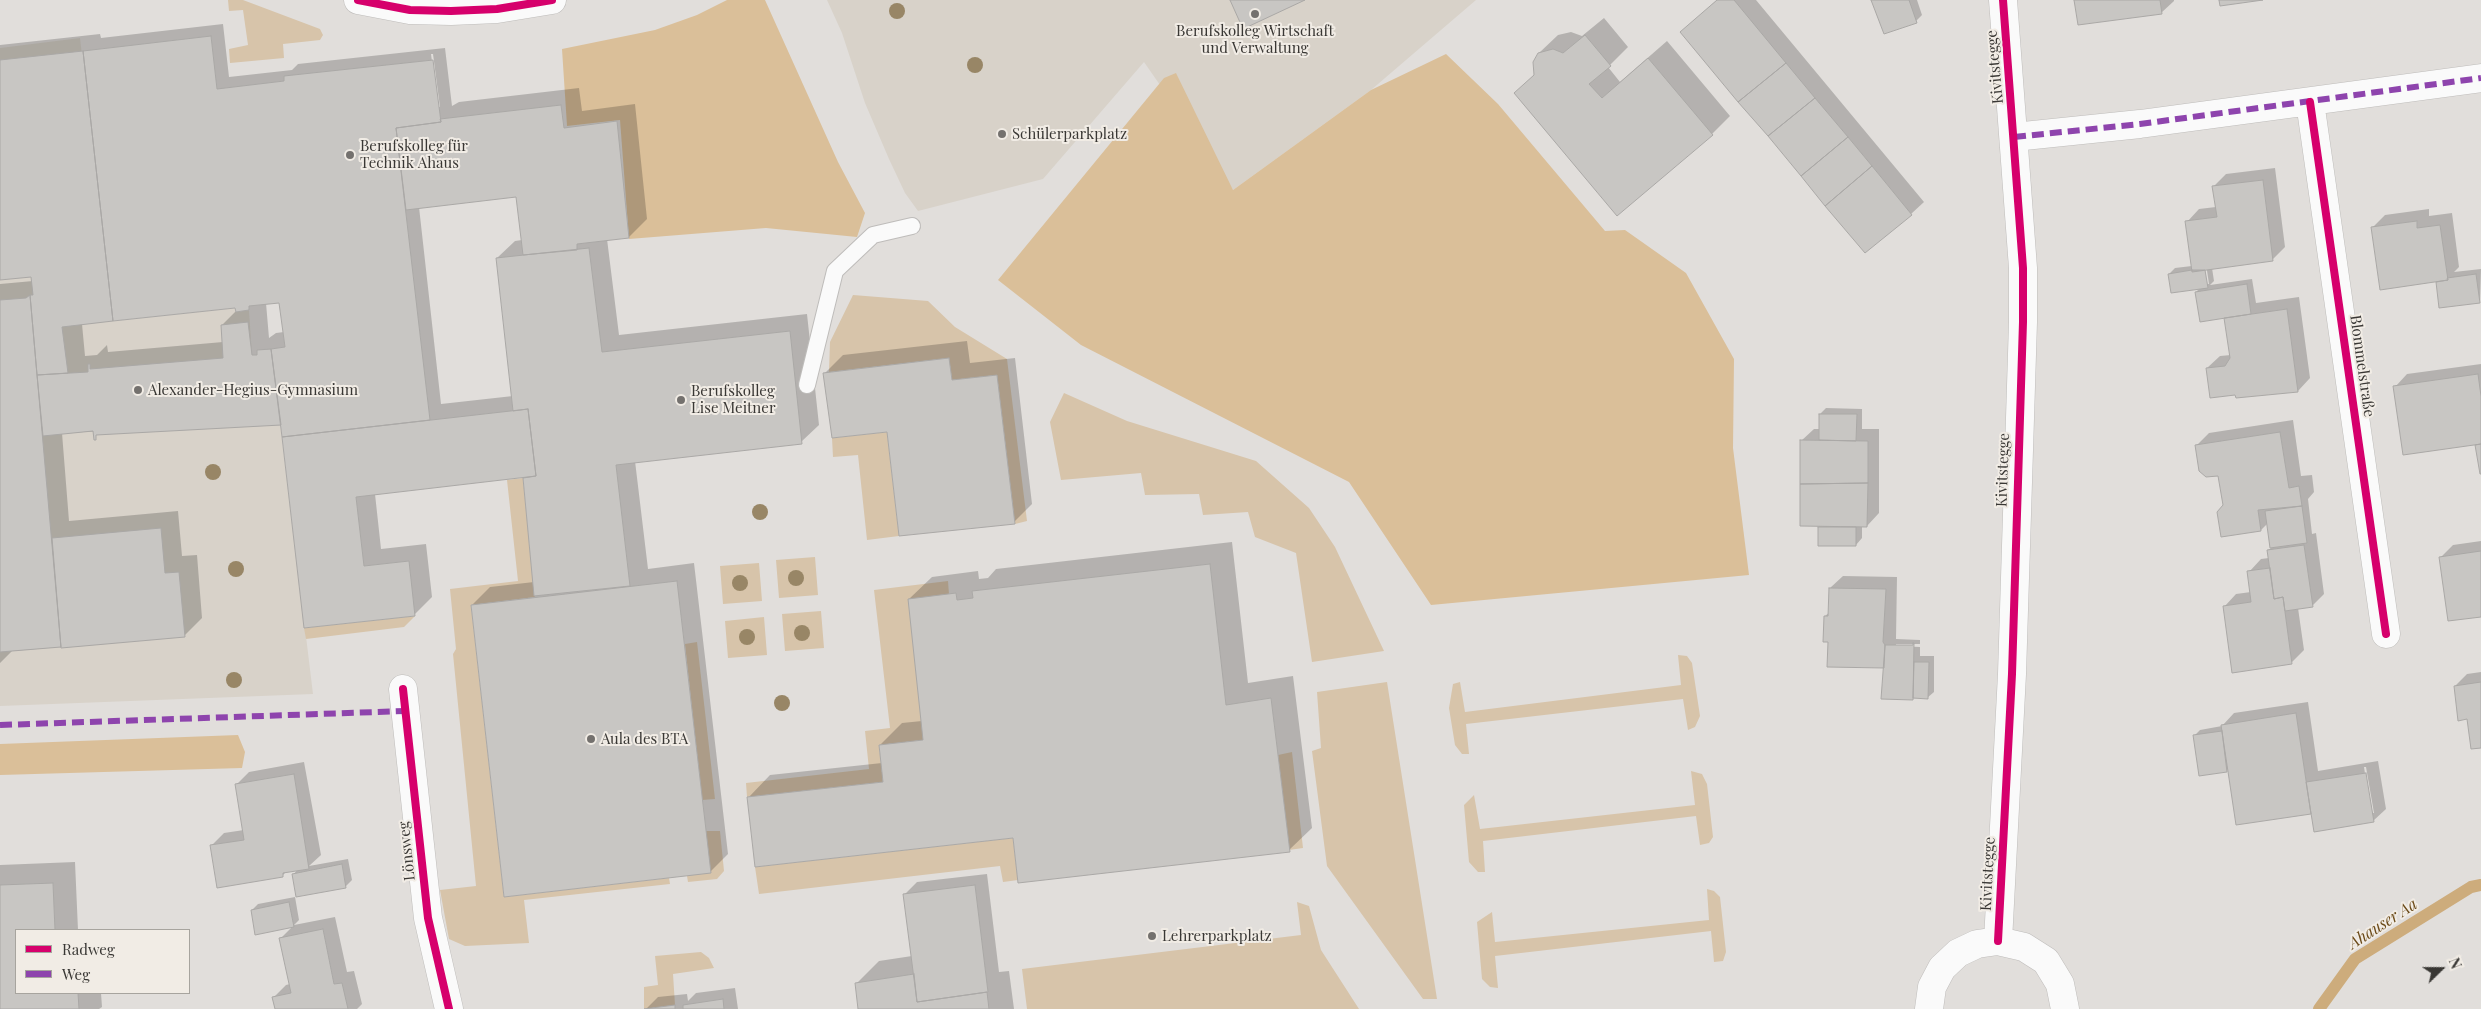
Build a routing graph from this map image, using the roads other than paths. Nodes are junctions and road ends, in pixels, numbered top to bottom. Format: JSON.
{"nodes":[{"id":1,"x":358,"y":0,"type":"edge"},
{"id":2,"x":552,"y":0,"type":"edge"},
{"id":3,"x":2003,"y":0,"type":"edge"},
{"id":4,"x":2481,"y":78,"type":"edge"},
{"id":5,"x":2310,"y":102,"type":"junction"},
{"id":6,"x":2014,"y":138,"type":"junction"},
{"id":7,"x":912,"y":226,"type":"dead end"},
{"id":8,"x":807,"y":384,"type":"dead end"},
{"id":9,"x":2386,"y":634,"type":"dead end"},
{"id":10,"x":403,"y":689,"type":"dead end"},
{"id":11,"x":1998,"y":941,"type":"junction"},
{"id":12,"x":449,"y":1009,"type":"edge"},
{"id":13,"x":1929,"y":1009,"type":"edge"},
{"id":14,"x":2065,"y":1009,"type":"edge"}],
"edges":[{"from":1,"to":2,"type":"street"},
{"from":3,"to":6,"type":"street","name":"Kivitstegge"},
{"from":4,"to":5,"type":"street"},
{"from":5,"to":6,"type":"street"},
{"from":5,"to":9,"type":"street","name":"Blommelstraße"},
{"from":6,"to":11,"type":"street","name":"Kivitstegge"},
{"from":7,"to":8,"type":"lane"},
{"from":10,"to":12,"type":"street","name":"Lönsweg"},
{"from":11,"to":13,"type":"street"},
{"from":11,"to":14,"type":"street"}]}
